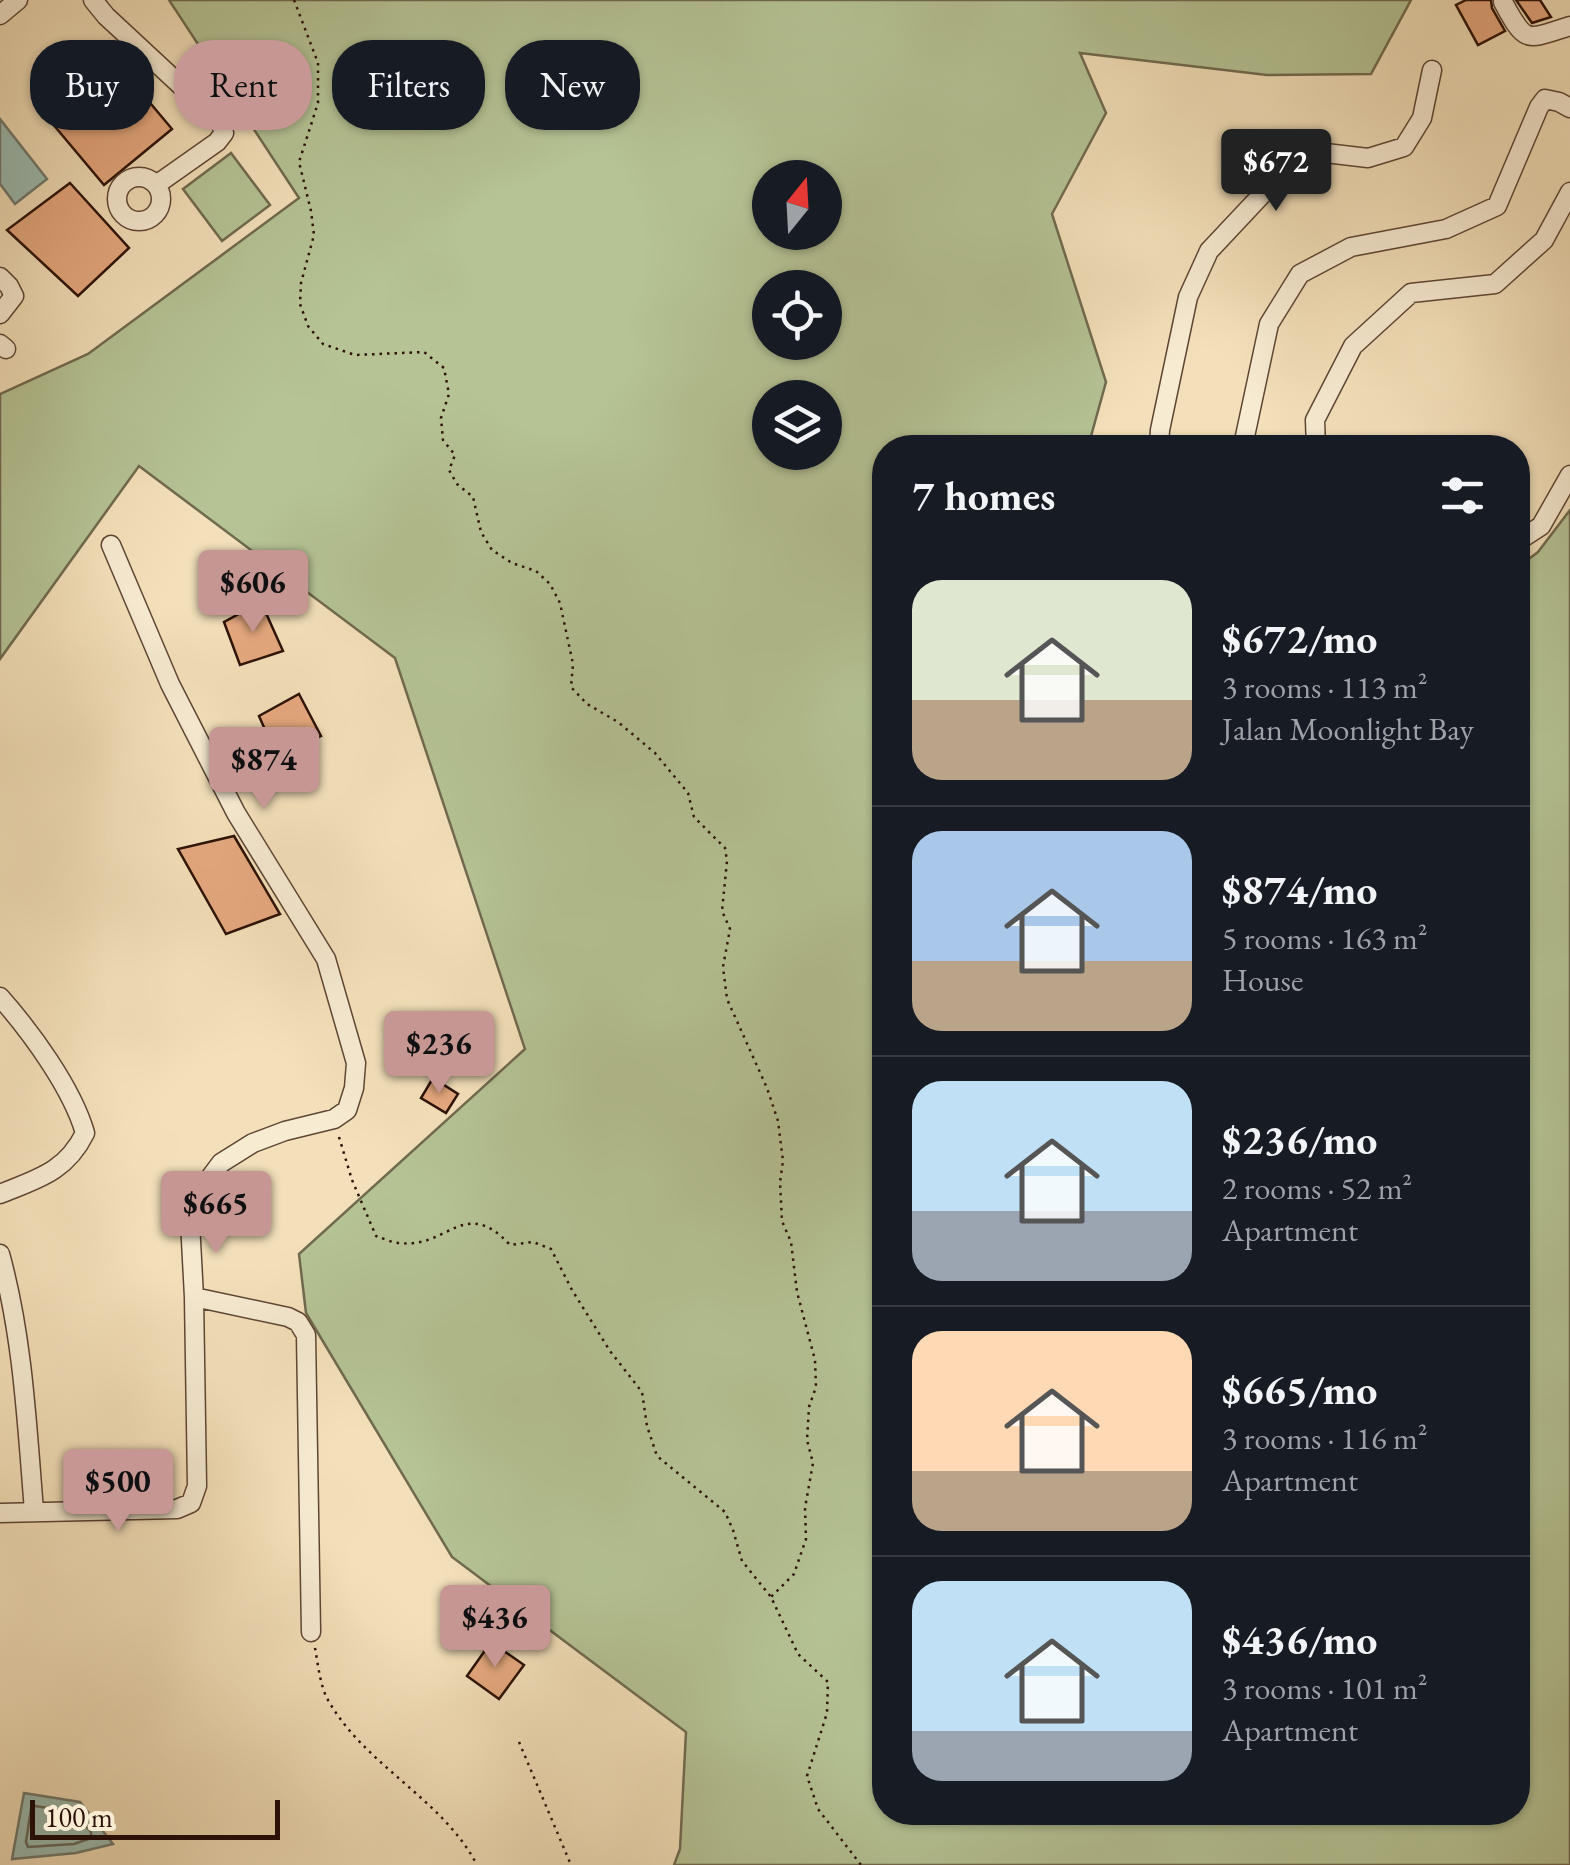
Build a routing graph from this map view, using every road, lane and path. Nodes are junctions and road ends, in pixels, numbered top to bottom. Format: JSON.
{"nodes":[{"id":1,"x":18,"y":0,"type":"edge"},
{"id":2,"x":93,"y":0,"type":"edge"},
{"id":3,"x":294,"y":0,"type":"edge"},
{"id":4,"x":1503,"y":2,"type":"edge"},
{"id":5,"x":0,"y":15,"type":"edge"},
{"id":6,"x":1570,"y":26,"type":"edge"},
{"id":7,"x":1432,"y":70,"type":"dead end"},
{"id":8,"x":1570,"y":108,"type":"edge"},
{"id":9,"x":156,"y":185,"type":"dead end"},
{"id":10,"x":1570,"y":192,"type":"edge"},
{"id":11,"x":0,"y":278,"type":"edge"},
{"id":12,"x":0,"y":314,"type":"edge"},
{"id":13,"x":1160,"y":435,"type":"edge"},
{"id":14,"x":1245,"y":435,"type":"edge"},
{"id":15,"x":1316,"y":435,"type":"edge"},
{"id":16,"x":1570,"y":474,"type":"edge"},
{"id":17,"x":1530,"y":533,"type":"edge"},
{"id":18,"x":111,"y":545,"type":"dead end"},
{"id":19,"x":0,"y":996,"type":"edge"},
{"id":20,"x":334,"y":1119,"type":"junction"},
{"id":21,"x":0,"y":1194,"type":"edge"},
{"id":22,"x":0,"y":1254,"type":"edge"},
{"id":23,"x":194,"y":1297,"type":"junction"},
{"id":24,"x":34,"y":1511,"type":"junction"},
{"id":25,"x":0,"y":1513,"type":"edge"},
{"id":26,"x":771,"y":1596,"type":"junction"},
{"id":27,"x":311,"y":1632,"type":"joint"},
{"id":28,"x":519,"y":1742,"type":"dead end"},
{"id":29,"x":477,"y":1865,"type":"edge"},
{"id":30,"x":571,"y":1865,"type":"edge"},
{"id":31,"x":862,"y":1865,"type":"edge"}],
"edges":[{"from":1,"to":5,"type":"street"},
{"from":2,"to":9,"type":"street"},
{"from":3,"to":26,"type":"path"},
{"from":4,"to":6,"type":"street"},
{"from":7,"to":13,"type":"street"},
{"from":8,"to":14,"type":"street"},
{"from":10,"to":15,"type":"street"},
{"from":11,"to":12,"type":"street"},
{"from":16,"to":17,"type":"street"},
{"from":18,"to":20,"type":"street"},
{"from":19,"to":21,"type":"street"},
{"from":20,"to":23,"type":"street"},
{"from":20,"to":26,"type":"path"},
{"from":22,"to":24,"type":"street"},
{"from":23,"to":24,"type":"street"},
{"from":23,"to":27,"type":"street"},
{"from":24,"to":25,"type":"street"},
{"from":26,"to":31,"type":"path"},
{"from":27,"to":29,"type":"path"},
{"from":28,"to":30,"type":"path"}]}
